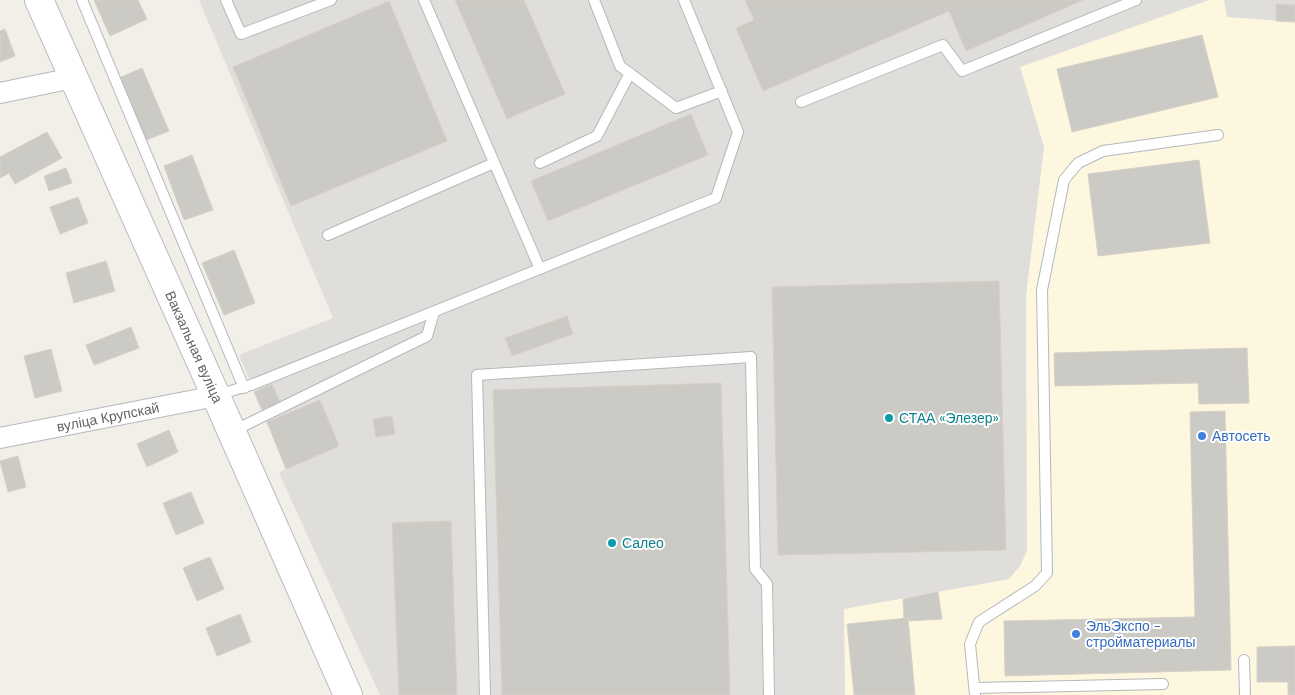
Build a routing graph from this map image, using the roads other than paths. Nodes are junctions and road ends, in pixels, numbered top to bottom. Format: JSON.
{"nodes":[{"id":1,"x":40,"y":0,"type":"edge"},
{"id":2,"x":82,"y":0,"type":"edge"},
{"id":3,"x":226,"y":0,"type":"edge"},
{"id":4,"x":331,"y":0,"type":"edge"},
{"id":5,"x":424,"y":0,"type":"edge"},
{"id":6,"x":594,"y":0,"type":"edge"},
{"id":7,"x":684,"y":0,"type":"edge"},
{"id":8,"x":1136,"y":0,"type":"edge"},
{"id":9,"x":630,"y":73,"type":"junction"},
{"id":10,"x":73,"y":78,"type":"junction"},
{"id":11,"x":722,"y":91,"type":"junction"},
{"id":12,"x":0,"y":93,"type":"edge"},
{"id":13,"x":801,"y":102,"type":"dead end"},
{"id":14,"x":1218,"y":136,"type":"dead end"},
{"id":15,"x":494,"y":163,"type":"junction"},
{"id":16,"x":540,"y":163,"type":"dead end"},
{"id":17,"x":328,"y":235,"type":"dead end"},
{"id":18,"x":540,"y":269,"type":"junction"},
{"id":19,"x":434,"y":312,"type":"junction"},
{"id":20,"x":244,"y":388,"type":"junction"},
{"id":21,"x":216,"y":396,"type":"junction"},
{"id":22,"x":232,"y":431,"type":"junction"},
{"id":23,"x":0,"y":438,"type":"edge"},
{"id":24,"x":1244,"y":660,"type":"dead end"},
{"id":25,"x":1163,"y":684,"type":"dead end"},
{"id":26,"x":975,"y":692,"type":"edge"},
{"id":27,"x":348,"y":695,"type":"edge"},
{"id":28,"x":485,"y":695,"type":"edge"},
{"id":29,"x":769,"y":695,"type":"edge"},
{"id":30,"x":1245,"y":695,"type":"edge"}],
"edges":[{"from":1,"to":10,"type":"street","name":"Вакзальная вуліца"},
{"from":2,"to":20,"type":"lane"},
{"from":3,"to":4,"type":"lane"},
{"from":5,"to":15,"type":"lane"},
{"from":6,"to":9,"type":"lane"},
{"from":7,"to":11,"type":"lane"},
{"from":8,"to":13,"type":"lane"},
{"from":9,"to":11,"type":"lane"},
{"from":9,"to":16,"type":"lane"},
{"from":10,"to":12,"type":"street"},
{"from":10,"to":21,"type":"street","name":"Вакзальная вуліца"},
{"from":11,"to":18,"type":"lane"},
{"from":14,"to":26,"type":"lane"},
{"from":15,"to":17,"type":"lane"},
{"from":15,"to":18,"type":"lane"},
{"from":18,"to":19,"type":"lane"},
{"from":19,"to":20,"type":"lane"},
{"from":19,"to":22,"type":"lane"},
{"from":20,"to":21,"type":"lane"},
{"from":21,"to":22,"type":"street","name":"Вакзальная вуліца"},
{"from":21,"to":23,"type":"street","name":"вуліца Крупскай"},
{"from":22,"to":27,"type":"street","name":"Вакзальная вуліца"},
{"from":24,"to":30,"type":"lane"},
{"from":25,"to":26,"type":"lane"},
{"from":28,"to":29,"type":"lane"}]}
